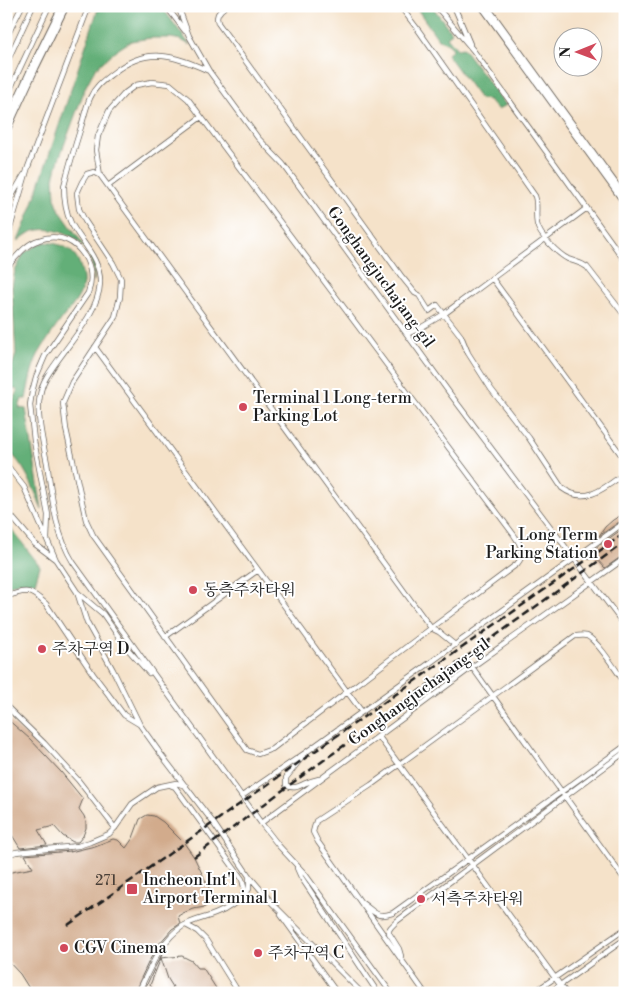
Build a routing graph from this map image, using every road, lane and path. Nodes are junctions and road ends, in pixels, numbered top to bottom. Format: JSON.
{"nodes":[{"id":1,"x":22,"y":6,"type":"edge"},
{"id":2,"x":33,"y":6,"type":"edge"},
{"id":3,"x":49,"y":6,"type":"edge"},
{"id":4,"x":64,"y":6,"type":"edge"},
{"id":5,"x":89,"y":6,"type":"edge"},
{"id":6,"x":166,"y":6,"type":"edge"},
{"id":7,"x":178,"y":6,"type":"edge"},
{"id":8,"x":226,"y":6,"type":"edge"},
{"id":9,"x":400,"y":6,"type":"edge"},
{"id":10,"x":436,"y":6,"type":"edge"},
{"id":11,"x":454,"y":6,"type":"edge"},
{"id":12,"x":484,"y":6,"type":"edge"},
{"id":13,"x":189,"y":36,"type":"junction"},
{"id":14,"x":6,"y":38,"type":"edge"},
{"id":15,"x":472,"y":50,"type":"junction"},
{"id":16,"x":6,"y":64,"type":"edge"},
{"id":17,"x":209,"y":71,"type":"junction"},
{"id":18,"x":6,"y":98,"type":"edge"},
{"id":19,"x":202,"y":117,"type":"junction"},
{"id":20,"x":6,"y":128,"type":"edge"},
{"id":21,"x":28,"y":167,"type":"junction"},
{"id":22,"x":100,"y":175,"type":"junction"},
{"id":23,"x":108,"y":186,"type":"junction"},
{"id":24,"x":625,"y":200,"type":"edge"},
{"id":25,"x":6,"y":206,"type":"edge"},
{"id":26,"x":587,"y":208,"type":"junction"},
{"id":27,"x":545,"y":239,"type":"junction"},
{"id":28,"x":6,"y":242,"type":"edge"},
{"id":29,"x":625,"y":261,"type":"edge"},
{"id":30,"x":6,"y":268,"type":"edge"},
{"id":31,"x":492,"y":278,"type":"junction"},
{"id":32,"x":444,"y":314,"type":"junction"},
{"id":33,"x":625,"y":316,"type":"edge"},
{"id":34,"x":407,"y":334,"type":"junction"},
{"id":35,"x":95,"y":347,"type":"junction"},
{"id":36,"x":625,"y":460,"type":"edge"},
{"id":37,"x":6,"y":464,"type":"edge"},
{"id":38,"x":625,"y":473,"type":"edge"},
{"id":39,"x":6,"y":510,"type":"edge"},
{"id":40,"x":625,"y":522,"type":"edge"},
{"id":41,"x":47,"y":539,"type":"junction"},
{"id":42,"x":574,"y":558,"type":"junction"},
{"id":43,"x":625,"y":558,"type":"edge"},
{"id":44,"x":56,"y":560,"type":"junction"},
{"id":45,"x":258,"y":570,"type":"junction"},
{"id":46,"x":592,"y":582,"type":"junction"},
{"id":47,"x":77,"y":592,"type":"junction"},
{"id":48,"x":6,"y":597,"type":"edge"},
{"id":49,"x":625,"y":626,"type":"edge"},
{"id":50,"x":431,"y":628,"type":"junction"},
{"id":51,"x":165,"y":637,"type":"junction"},
{"id":52,"x":455,"y":645,"type":"junction"},
{"id":53,"x":472,"y":667,"type":"junction"},
{"id":54,"x":625,"y":683,"type":"edge"},
{"id":55,"x":347,"y":692,"type":"junction"},
{"id":56,"x":168,"y":695,"type":"junction"},
{"id":57,"x":493,"y":696,"type":"junction"},
{"id":58,"x":6,"y":706,"type":"edge"},
{"id":59,"x":362,"y":712,"type":"junction"},
{"id":60,"x":140,"y":725,"type":"junction"},
{"id":61,"x":379,"y":737,"type":"junction"},
{"id":62,"x":625,"y":746,"type":"edge"},
{"id":63,"x":625,"y":752,"type":"edge"},
{"id":64,"x":306,"y":753,"type":"junction"},
{"id":65,"x":398,"y":764,"type":"junction"},
{"id":66,"x":322,"y":778,"type":"junction"},
{"id":67,"x":169,"y":785,"type":"junction"},
{"id":68,"x":186,"y":786,"type":"junction"},
{"id":69,"x":561,"y":792,"type":"junction"},
{"id":70,"x":242,"y":796,"type":"junction"},
{"id":71,"x":565,"y":797,"type":"junction"},
{"id":72,"x":261,"y":823,"type":"junction"},
{"id":73,"x":115,"y":828,"type":"junction"},
{"id":74,"x":6,"y":856,"type":"edge"},
{"id":75,"x":468,"y":859,"type":"junction"},
{"id":76,"x":293,"y":862,"type":"junction"},
{"id":77,"x":472,"y":865,"type":"junction"},
{"id":78,"x":249,"y":876,"type":"junction"},
{"id":79,"x":625,"y":880,"type":"edge"},
{"id":80,"x":242,"y":897,"type":"junction"},
{"id":81,"x":358,"y":900,"type":"junction"},
{"id":82,"x":273,"y":904,"type":"junction"},
{"id":83,"x":186,"y":925,"type":"junction"},
{"id":84,"x":625,"y":929,"type":"edge"},
{"id":85,"x":625,"y":939,"type":"edge"},
{"id":86,"x":402,"y":960,"type":"junction"},
{"id":87,"x":555,"y":977,"type":"junction"},
{"id":88,"x":560,"y":984,"type":"junction"},
{"id":89,"x":138,"y":993,"type":"edge"},
{"id":90,"x":239,"y":993,"type":"edge"},
{"id":91,"x":337,"y":993,"type":"edge"},
{"id":92,"x":362,"y":993,"type":"edge"},
{"id":93,"x":378,"y":993,"type":"edge"},
{"id":94,"x":391,"y":993,"type":"edge"},
{"id":95,"x":425,"y":993,"type":"edge"},
{"id":96,"x":533,"y":993,"type":"edge"},
{"id":97,"x":548,"y":993,"type":"edge"},
{"id":98,"x":566,"y":993,"type":"edge"}],
"edges":[{"from":1,"to":14,"type":"lane"},
{"from":2,"to":16,"type":"lane"},
{"from":3,"to":18,"type":"lane"},
{"from":4,"to":20,"type":"street"},
{"from":5,"to":21,"type":"lane"},
{"from":6,"to":13,"type":"lane"},
{"from":7,"to":13,"type":"lane","name":"Gonghangjuchajang-gil"},
{"from":8,"to":32,"type":"lane"},
{"from":9,"to":27,"type":"lane"},
{"from":10,"to":15,"type":"lane"},
{"from":11,"to":15,"type":"lane"},
{"from":12,"to":24,"type":"street"},
{"from":13,"to":17,"type":"lane","name":"Gonghangjuchajang-gil"},
{"from":15,"to":26,"type":"lane"},
{"from":17,"to":34,"type":"lane","name":"Gonghangjuchajang-gil"},
{"from":17,"to":56,"type":"lane"},
{"from":19,"to":22,"type":"lane"},
{"from":19,"to":23,"type":"lane"},
{"from":19,"to":50,"type":"lane"},
{"from":21,"to":25,"type":"lane"},
{"from":21,"to":28,"type":"lane"},
{"from":22,"to":23,"type":"lane"},
{"from":22,"to":35,"type":"lane"},
{"from":23,"to":50,"type":"lane"},
{"from":26,"to":27,"type":"lane"},
{"from":26,"to":29,"type":"lane"},
{"from":27,"to":31,"type":"lane"},
{"from":27,"to":33,"type":"lane"},
{"from":30,"to":41,"type":"lane"},
{"from":31,"to":32,"type":"lane"},
{"from":31,"to":36,"type":"lane"},
{"from":32,"to":34,"type":"lane"},
{"from":32,"to":38,"type":"lane"},
{"from":34,"to":42,"type":"lane","name":"Gonghangjuchajang-gil"},
{"from":35,"to":45,"type":"lane"},
{"from":35,"to":51,"type":"lane"},
{"from":37,"to":41,"type":"lane"},
{"from":39,"to":44,"type":"lane"},
{"from":40,"to":42,"type":"lane","name":"Gonghangjuchajang-gil"},
{"from":41,"to":44,"type":"lane"},
{"from":42,"to":46,"type":"lane","name":"Gonghangjuchajang-gil"},
{"from":42,"to":52,"type":"lane","name":"Gonghangjuchajang-gil"},
{"from":43,"to":46,"type":"lane","name":"Gonghangjuchajang-gil"},
{"from":44,"to":47,"type":"lane"},
{"from":45,"to":51,"type":"lane"},
{"from":45,"to":55,"type":"lane"},
{"from":46,"to":49,"type":"lane","name":"Gonghangjuchajang-gil"},
{"from":46,"to":53,"type":"lane","name":"Gonghangjuchajang-gil"},
{"from":47,"to":56,"type":"lane"},
{"from":47,"to":60,"type":"lane"},
{"from":48,"to":60,"type":"lane"},
{"from":50,"to":52,"type":"lane"},
{"from":50,"to":55,"type":"lane"},
{"from":51,"to":55,"type":"lane"},
{"from":52,"to":59,"type":"lane","name":"Gonghangjuchajang-gil"},
{"from":53,"to":57,"type":"lane"},
{"from":53,"to":61,"type":"lane","name":"Gonghangjuchajang-gil"},
{"from":54,"to":57,"type":"lane"},
{"from":55,"to":59,"type":"lane"},
{"from":56,"to":70,"type":"lane"},
{"from":57,"to":65,"type":"lane"},
{"from":57,"to":69,"type":"lane"},
{"from":58,"to":73,"type":"lane"},
{"from":59,"to":64,"type":"lane","name":"Gonghangjuchajang-gil"},
{"from":60,"to":68,"type":"lane"},
{"from":61,"to":65,"type":"lane"},
{"from":61,"to":66,"type":"lane","name":"Gonghangjuchajang-gil"},
{"from":62,"to":69,"type":"lane"},
{"from":63,"to":71,"type":"lane"},
{"from":64,"to":66,"type":"lane"},
{"from":64,"to":70,"type":"lane","name":"Gonghangjuchajang-gil"},
{"from":65,"to":75,"type":"lane"},
{"from":65,"to":81,"type":"lane"},
{"from":66,"to":72,"type":"lane","name":"Gonghangjuchajang-gil"},
{"from":67,"to":68,"type":"lane"},
{"from":67,"to":73,"type":"lane"},
{"from":67,"to":80,"type":"lane"},
{"from":68,"to":78,"type":"lane"},
{"from":69,"to":71,"type":"lane"},
{"from":69,"to":75,"type":"lane"},
{"from":70,"to":72,"type":"lane"},
{"from":71,"to":77,"type":"lane"},
{"from":71,"to":79,"type":"lane"},
{"from":72,"to":76,"type":"lane"},
{"from":73,"to":74,"type":"lane"},
{"from":75,"to":77,"type":"lane"},
{"from":75,"to":81,"type":"lane"},
{"from":76,"to":93,"type":"lane"},
{"from":76,"to":94,"type":"lane"},
{"from":77,"to":86,"type":"lane"},
{"from":77,"to":87,"type":"lane"},
{"from":78,"to":80,"type":"lane"},
{"from":78,"to":82,"type":"lane"},
{"from":80,"to":83,"type":"lane"},
{"from":81,"to":86,"type":"lane"},
{"from":82,"to":91,"type":"lane"},
{"from":82,"to":92,"type":"lane"},
{"from":83,"to":89,"type":"lane"},
{"from":83,"to":90,"type":"lane"},
{"from":84,"to":87,"type":"lane"},
{"from":85,"to":88,"type":"lane"},
{"from":86,"to":95,"type":"lane"},
{"from":87,"to":88,"type":"lane"},
{"from":87,"to":96,"type":"lane"},
{"from":88,"to":97,"type":"lane"},
{"from":88,"to":98,"type":"lane"}]}
